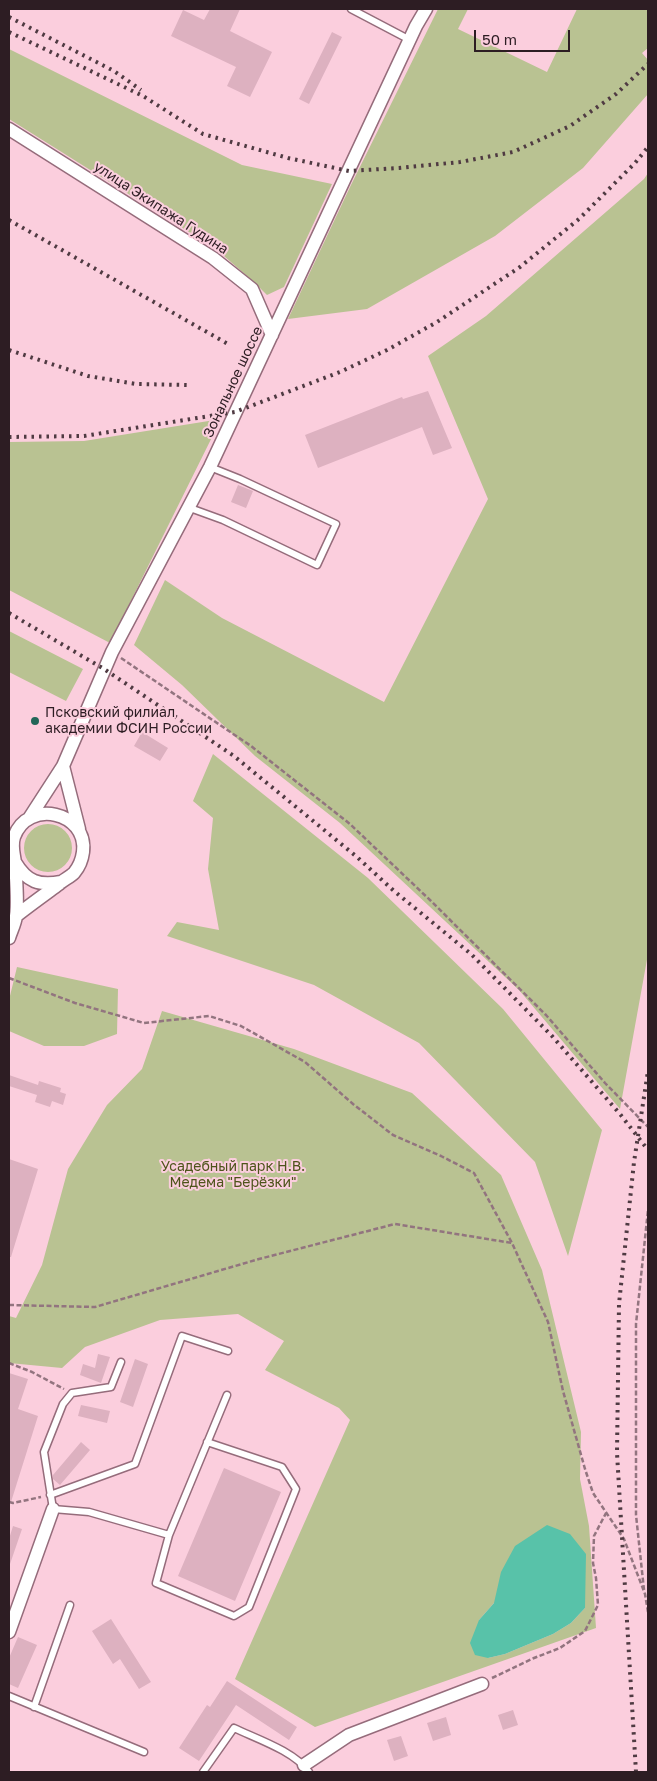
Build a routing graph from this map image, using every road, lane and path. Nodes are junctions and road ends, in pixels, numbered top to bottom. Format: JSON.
{"nodes":[{"id":1,"x":351,"y":9,"type":"edge"},
{"id":2,"x":426,"y":9,"type":"edge"},
{"id":3,"x":410,"y":40,"type":"junction"},
{"id":4,"x":9,"y":129,"type":"edge"},
{"id":5,"x":272,"y":335,"type":"junction"},
{"id":6,"x":210,"y":468,"type":"junction"},
{"id":7,"x":190,"y":508,"type":"junction"},
{"id":8,"x":112,"y":652,"type":"junction"},
{"id":9,"x":63,"y":766,"type":"junction"},
{"id":10,"x":30,"y":818,"type":"junction"},
{"id":11,"x":79,"y":831,"type":"junction"},
{"id":12,"x":15,"y":862,"type":"junction"},
{"id":13,"x":61,"y":882,"type":"junction"},
{"id":14,"x":16,"y":916,"type":"junction"},
{"id":15,"x":9,"y":938,"type":"edge"},
{"id":16,"x":9,"y":978,"type":"edge"},
{"id":17,"x":648,"y":1127,"type":"edge"},
{"id":18,"x":648,"y":1210,"type":"edge"},
{"id":19,"x":512,"y":1243,"type":"junction"},
{"id":20,"x":9,"y":1305,"type":"edge"},
{"id":21,"x":228,"y":1351,"type":"dead end"},
{"id":22,"x":121,"y":1362,"type":"dead end"},
{"id":23,"x":9,"y":1364,"type":"edge"},
{"id":24,"x":72,"y":1393,"type":"junction"},
{"id":25,"x":227,"y":1395,"type":"dead end"},
{"id":26,"x":207,"y":1442,"type":"junction"},
{"id":27,"x":50,"y":1495,"type":"junction"},
{"id":28,"x":9,"y":1502,"type":"edge"},
{"id":29,"x":53,"y":1509,"type":"junction"},
{"id":30,"x":606,"y":1514,"type":"junction"},
{"id":31,"x":169,"y":1535,"type":"junction"},
{"id":32,"x":644,"y":1594,"type":"junction"},
{"id":33,"x":70,"y":1605,"type":"dead end"},
{"id":34,"x":648,"y":1612,"type":"edge"},
{"id":35,"x":9,"y":1632,"type":"edge"},
{"id":36,"x":482,"y":1684,"type":"joint"},
{"id":37,"x":9,"y":1696,"type":"edge"},
{"id":38,"x":34,"y":1707,"type":"junction"},
{"id":39,"x":144,"y":1752,"type":"dead end"},
{"id":40,"x":307,"y":1769,"type":"edge"},
{"id":41,"x":203,"y":1772,"type":"edge"}],
"edges":[{"from":1,"to":3,"type":"lane"},
{"from":2,"to":3,"type":"street","name":"Зональное шоссе"},
{"from":3,"to":5,"type":"street","name":"Зональное шоссе"},
{"from":4,"to":5,"type":"street","name":"улица Экипажа Гудина"},
{"from":5,"to":6,"type":"street","name":"Зональное шоссе"},
{"from":6,"to":7,"type":"street","name":"Зональное шоссе"},
{"from":6,"to":7,"type":"lane"},
{"from":7,"to":8,"type":"street","name":"Зональное шоссе"},
{"from":8,"to":9,"type":"street","name":"Зональное шоссе"},
{"from":8,"to":17,"type":"path"},
{"from":9,"to":10,"type":"street","name":"Зональное шоссе"},
{"from":9,"to":11,"type":"street"},
{"from":10,"to":11,"type":"street"},
{"from":10,"to":12,"type":"street","name":"Зональное шоссе"},
{"from":11,"to":13,"type":"street"},
{"from":12,"to":13,"type":"street"},
{"from":12,"to":14,"type":"street","name":"Зональное шоссе"},
{"from":13,"to":14,"type":"street"},
{"from":14,"to":15,"type":"street","name":"Зональное шоссе"},
{"from":16,"to":19,"type":"path"},
{"from":18,"to":32,"type":"path"},
{"from":19,"to":20,"type":"path"},
{"from":19,"to":30,"type":"path"},
{"from":21,"to":27,"type":"lane"},
{"from":22,"to":24,"type":"lane"},
{"from":23,"to":24,"type":"path"},
{"from":24,"to":27,"type":"lane"},
{"from":25,"to":26,"type":"lane"},
{"from":26,"to":31,"type":"lane"},
{"from":26,"to":31,"type":"lane"},
{"from":27,"to":28,"type":"path"},
{"from":27,"to":29,"type":"lane"},
{"from":29,"to":31,"type":"lane"},
{"from":29,"to":35,"type":"street"},
{"from":30,"to":32,"type":"path"},
{"from":30,"to":36,"type":"path"},
{"from":32,"to":34,"type":"path"},
{"from":33,"to":38,"type":"lane"},
{"from":36,"to":40,"type":"street"},
{"from":37,"to":38,"type":"lane"},
{"from":38,"to":39,"type":"lane"},
{"from":40,"to":41,"type":"lane"}]}
